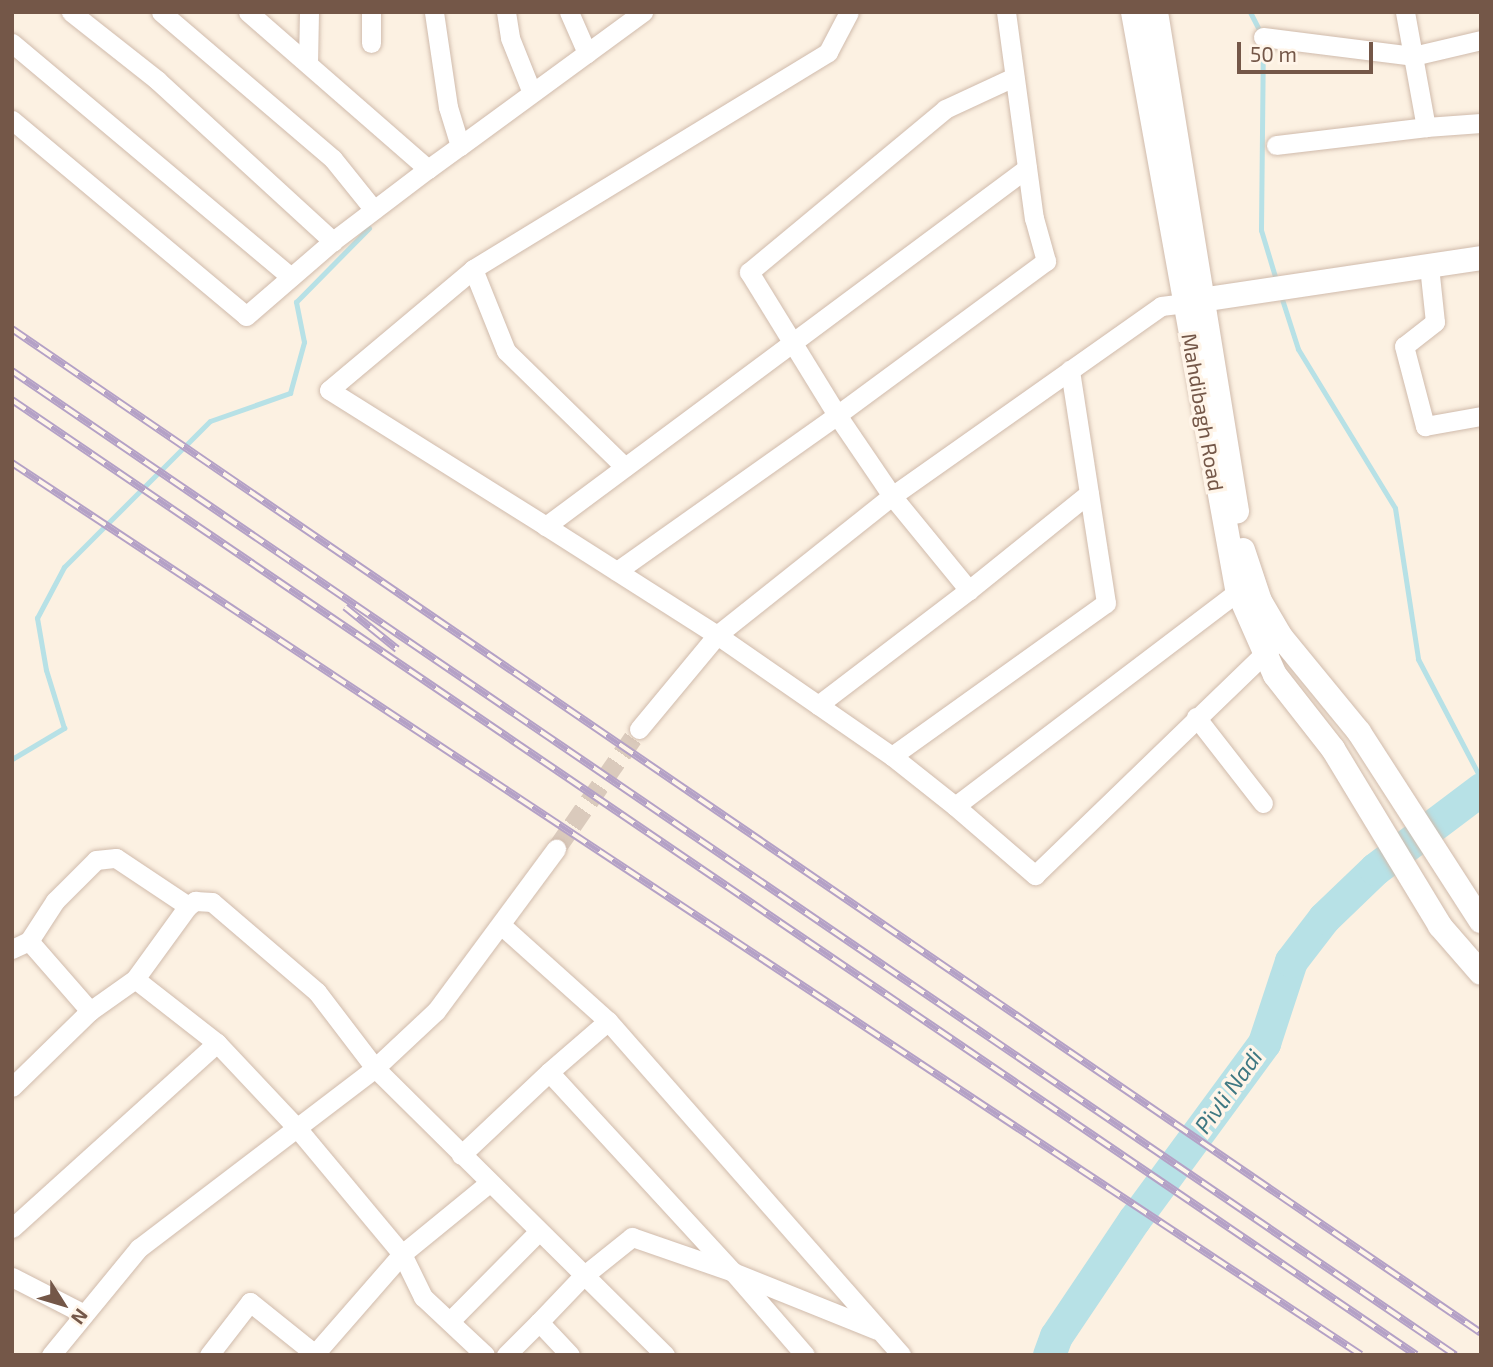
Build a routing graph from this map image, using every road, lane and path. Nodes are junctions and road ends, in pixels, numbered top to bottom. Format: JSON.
{"nodes":[{"id":1,"x":71,"y":12,"type":"edge"},
{"id":2,"x":161,"y":12,"type":"edge"},
{"id":3,"x":248,"y":12,"type":"edge"},
{"id":4,"x":309,"y":12,"type":"edge"},
{"id":5,"x":371,"y":12,"type":"edge"},
{"id":6,"x":434,"y":12,"type":"edge"},
{"id":7,"x":506,"y":12,"type":"edge"},
{"id":8,"x":569,"y":12,"type":"edge"},
{"id":9,"x":643,"y":12,"type":"edge"},
{"id":10,"x":849,"y":12,"type":"edge"},
{"id":11,"x":1006,"y":12,"type":"edge"},
{"id":12,"x":1133,"y":12,"type":"edge"},
{"id":13,"x":1156,"y":12,"type":"edge"},
{"id":14,"x":1405,"y":12,"type":"edge"},
{"id":15,"x":1264,"y":37,"type":"dead end"},
{"id":16,"x":1481,"y":40,"type":"edge"},
{"id":17,"x":12,"y":43,"type":"edge"},
{"id":18,"x":371,"y":43,"type":"dead end"},
{"id":19,"x":587,"y":53,"type":"junction"},
{"id":20,"x":1413,"y":55,"type":"junction"},
{"id":21,"x":308,"y":64,"type":"junction"},
{"id":22,"x":1014,"y":77,"type":"junction"},
{"id":23,"x":532,"y":93,"type":"junction"},
{"id":24,"x":12,"y":120,"type":"edge"},
{"id":25,"x":1481,"y":123,"type":"edge"},
{"id":26,"x":1426,"y":127,"type":"junction"},
{"id":27,"x":1276,"y":145,"type":"dead end"},
{"id":28,"x":460,"y":146,"type":"junction"},
{"id":29,"x":1027,"y":168,"type":"junction"},
{"id":30,"x":428,"y":169,"type":"junction"},
{"id":31,"x":374,"y":210,"type":"junction"},
{"id":32,"x":333,"y":241,"type":"junction"},
{"id":33,"x":1481,"y":258,"type":"edge"},
{"id":34,"x":1429,"y":266,"type":"junction"},
{"id":35,"x":473,"y":269,"type":"junction"},
{"id":36,"x":291,"y":277,"type":"junction"},
{"id":37,"x":1204,"y":300,"type":"junction"},
{"id":38,"x":792,"y":341,"type":"junction"},
{"id":39,"x":1070,"y":370,"type":"junction"},
{"id":40,"x":837,"y":415,"type":"junction"},
{"id":41,"x":1481,"y":416,"type":"edge"},
{"id":42,"x":625,"y":467,"type":"junction"},
{"id":43,"x":1089,"y":493,"type":"junction"},
{"id":44,"x":892,"y":496,"type":"junction"},
{"id":45,"x":546,"y":526,"type":"junction"},
{"id":46,"x":617,"y":571,"type":"junction"},
{"id":47,"x":1245,"y":585,"type":"junction"},
{"id":48,"x":970,"y":590,"type":"junction"},
{"id":49,"x":716,"y":635,"type":"junction"},
{"id":50,"x":1272,"y":645,"type":"junction"},
{"id":51,"x":818,"y":705,"type":"junction"},
{"id":52,"x":1196,"y":717,"type":"junction"},
{"id":53,"x":639,"y":729,"type":"tunnel mouth"},
{"id":54,"x":892,"y":756,"type":"junction"},
{"id":55,"x":1263,"y":803,"type":"dead end"},
{"id":56,"x":956,"y":806,"type":"junction"},
{"id":57,"x":556,"y":849,"type":"tunnel mouth"},
{"id":58,"x":188,"y":906,"type":"junction"},
{"id":59,"x":1474,"y":912,"type":"edge"},
{"id":60,"x":501,"y":925,"type":"junction"},
{"id":61,"x":21,"y":945,"type":"edge"},
{"id":62,"x":1481,"y":973,"type":"edge"},
{"id":63,"x":135,"y":979,"type":"junction"},
{"id":64,"x":90,"y":1011,"type":"junction"},
{"id":65,"x":607,"y":1021,"type":"junction"},
{"id":66,"x":217,"y":1043,"type":"junction"},
{"id":67,"x":375,"y":1068,"type":"junction"},
{"id":68,"x":549,"y":1072,"type":"junction"},
{"id":69,"x":12,"y":1087,"type":"edge"},
{"id":70,"x":298,"y":1128,"type":"junction"},
{"id":71,"x":461,"y":1155,"type":"junction"},
{"id":72,"x":489,"y":1183,"type":"junction"},
{"id":73,"x":12,"y":1228,"type":"edge"},
{"id":74,"x":538,"y":1232,"type":"junction"},
{"id":75,"x":401,"y":1254,"type":"junction"},
{"id":76,"x":733,"y":1272,"type":"junction"},
{"id":77,"x":582,"y":1277,"type":"junction"},
{"id":78,"x":13,"y":1278,"type":"edge"},
{"id":79,"x":85,"y":1314,"type":"junction"},
{"id":80,"x":450,"y":1321,"type":"junction"},
{"id":81,"x":538,"y":1322,"type":"junction"},
{"id":82,"x":881,"y":1331,"type":"junction"},
{"id":83,"x":56,"y":1353,"type":"edge"},
{"id":84,"x":314,"y":1354,"type":"edge"},
{"id":85,"x":209,"y":1355,"type":"edge"},
{"id":86,"x":485,"y":1355,"type":"edge"},
{"id":87,"x":506,"y":1355,"type":"edge"},
{"id":88,"x":570,"y":1355,"type":"edge"},
{"id":89,"x":665,"y":1355,"type":"edge"},
{"id":90,"x":805,"y":1355,"type":"edge"},
{"id":91,"x":901,"y":1355,"type":"edge"}],
"edges":[{"from":1,"to":32,"type":"street"},
{"from":2,"to":31,"type":"street"},
{"from":3,"to":21,"type":"street"},
{"from":4,"to":21,"type":"street"},
{"from":5,"to":18,"type":"street"},
{"from":6,"to":28,"type":"street"},
{"from":7,"to":23,"type":"street"},
{"from":8,"to":19,"type":"street"},
{"from":9,"to":19,"type":"street"},
{"from":10,"to":35,"type":"street"},
{"from":11,"to":22,"type":"street"},
{"from":12,"to":37,"type":"street","name":"Mahdibagh Road"},
{"from":13,"to":37,"type":"street","name":"Mahdibagh Road"},
{"from":14,"to":20,"type":"street"},
{"from":15,"to":20,"type":"street"},
{"from":16,"to":20,"type":"street"},
{"from":17,"to":36,"type":"street"},
{"from":19,"to":23,"type":"street"},
{"from":20,"to":26,"type":"street"},
{"from":21,"to":30,"type":"street"},
{"from":22,"to":29,"type":"street"},
{"from":22,"to":38,"type":"street"},
{"from":23,"to":28,"type":"street"},
{"from":24,"to":36,"type":"street"},
{"from":25,"to":26,"type":"street"},
{"from":26,"to":27,"type":"street"},
{"from":28,"to":30,"type":"street"},
{"from":29,"to":38,"type":"street"},
{"from":29,"to":40,"type":"street"},
{"from":30,"to":31,"type":"street"},
{"from":31,"to":32,"type":"street"},
{"from":32,"to":36,"type":"street"},
{"from":33,"to":34,"type":"street"},
{"from":34,"to":37,"type":"street"},
{"from":34,"to":41,"type":"street"},
{"from":35,"to":42,"type":"street"},
{"from":35,"to":45,"type":"street"},
{"from":37,"to":39,"type":"street"},
{"from":37,"to":47,"type":"street","name":"Mahdibagh Road"},
{"from":38,"to":40,"type":"street"},
{"from":38,"to":42,"type":"street"},
{"from":39,"to":43,"type":"street"},
{"from":39,"to":44,"type":"street"},
{"from":40,"to":44,"type":"street"},
{"from":40,"to":46,"type":"street"},
{"from":42,"to":45,"type":"street"},
{"from":43,"to":48,"type":"street"},
{"from":43,"to":54,"type":"street"},
{"from":44,"to":48,"type":"street"},
{"from":44,"to":49,"type":"street"},
{"from":45,"to":46,"type":"street"},
{"from":46,"to":49,"type":"street"},
{"from":47,"to":50,"type":"street","name":"Mahdibagh Road"},
{"from":47,"to":56,"type":"street"},
{"from":48,"to":51,"type":"street"},
{"from":49,"to":51,"type":"street"},
{"from":49,"to":53,"type":"street"},
{"from":50,"to":52,"type":"street"},
{"from":50,"to":59,"type":"street","name":"Mahdibagh Road"},
{"from":50,"to":62,"type":"street","name":"Mahdibagh Road"},
{"from":51,"to":54,"type":"street"},
{"from":52,"to":55,"type":"street"},
{"from":52,"to":56,"type":"street"},
{"from":54,"to":56,"type":"street"},
{"from":57,"to":60,"type":"street"},
{"from":58,"to":61,"type":"street"},
{"from":58,"to":63,"type":"street"},
{"from":58,"to":67,"type":"street"},
{"from":60,"to":65,"type":"street"},
{"from":60,"to":67,"type":"street"},
{"from":61,"to":64,"type":"street"},
{"from":63,"to":64,"type":"street"},
{"from":63,"to":66,"type":"street"},
{"from":64,"to":69,"type":"street"},
{"from":65,"to":68,"type":"street"},
{"from":65,"to":82,"type":"street"},
{"from":66,"to":70,"type":"street"},
{"from":66,"to":73,"type":"street"},
{"from":67,"to":70,"type":"street"},
{"from":67,"to":71,"type":"street"},
{"from":68,"to":71,"type":"street"},
{"from":68,"to":76,"type":"street"},
{"from":70,"to":75,"type":"street"},
{"from":70,"to":79,"type":"street"},
{"from":71,"to":72,"type":"street"},
{"from":72,"to":74,"type":"street"},
{"from":72,"to":75,"type":"street"},
{"from":74,"to":77,"type":"street"},
{"from":74,"to":80,"type":"street"},
{"from":75,"to":80,"type":"street"},
{"from":75,"to":84,"type":"street"},
{"from":76,"to":77,"type":"street"},
{"from":76,"to":82,"type":"street"},
{"from":76,"to":90,"type":"street"},
{"from":77,"to":81,"type":"street"},
{"from":77,"to":89,"type":"street"},
{"from":78,"to":79,"type":"street"},
{"from":79,"to":83,"type":"street"},
{"from":80,"to":86,"type":"street"},
{"from":81,"to":87,"type":"street"},
{"from":81,"to":88,"type":"street"},
{"from":82,"to":91,"type":"street"},
{"from":84,"to":85,"type":"street"}]}
